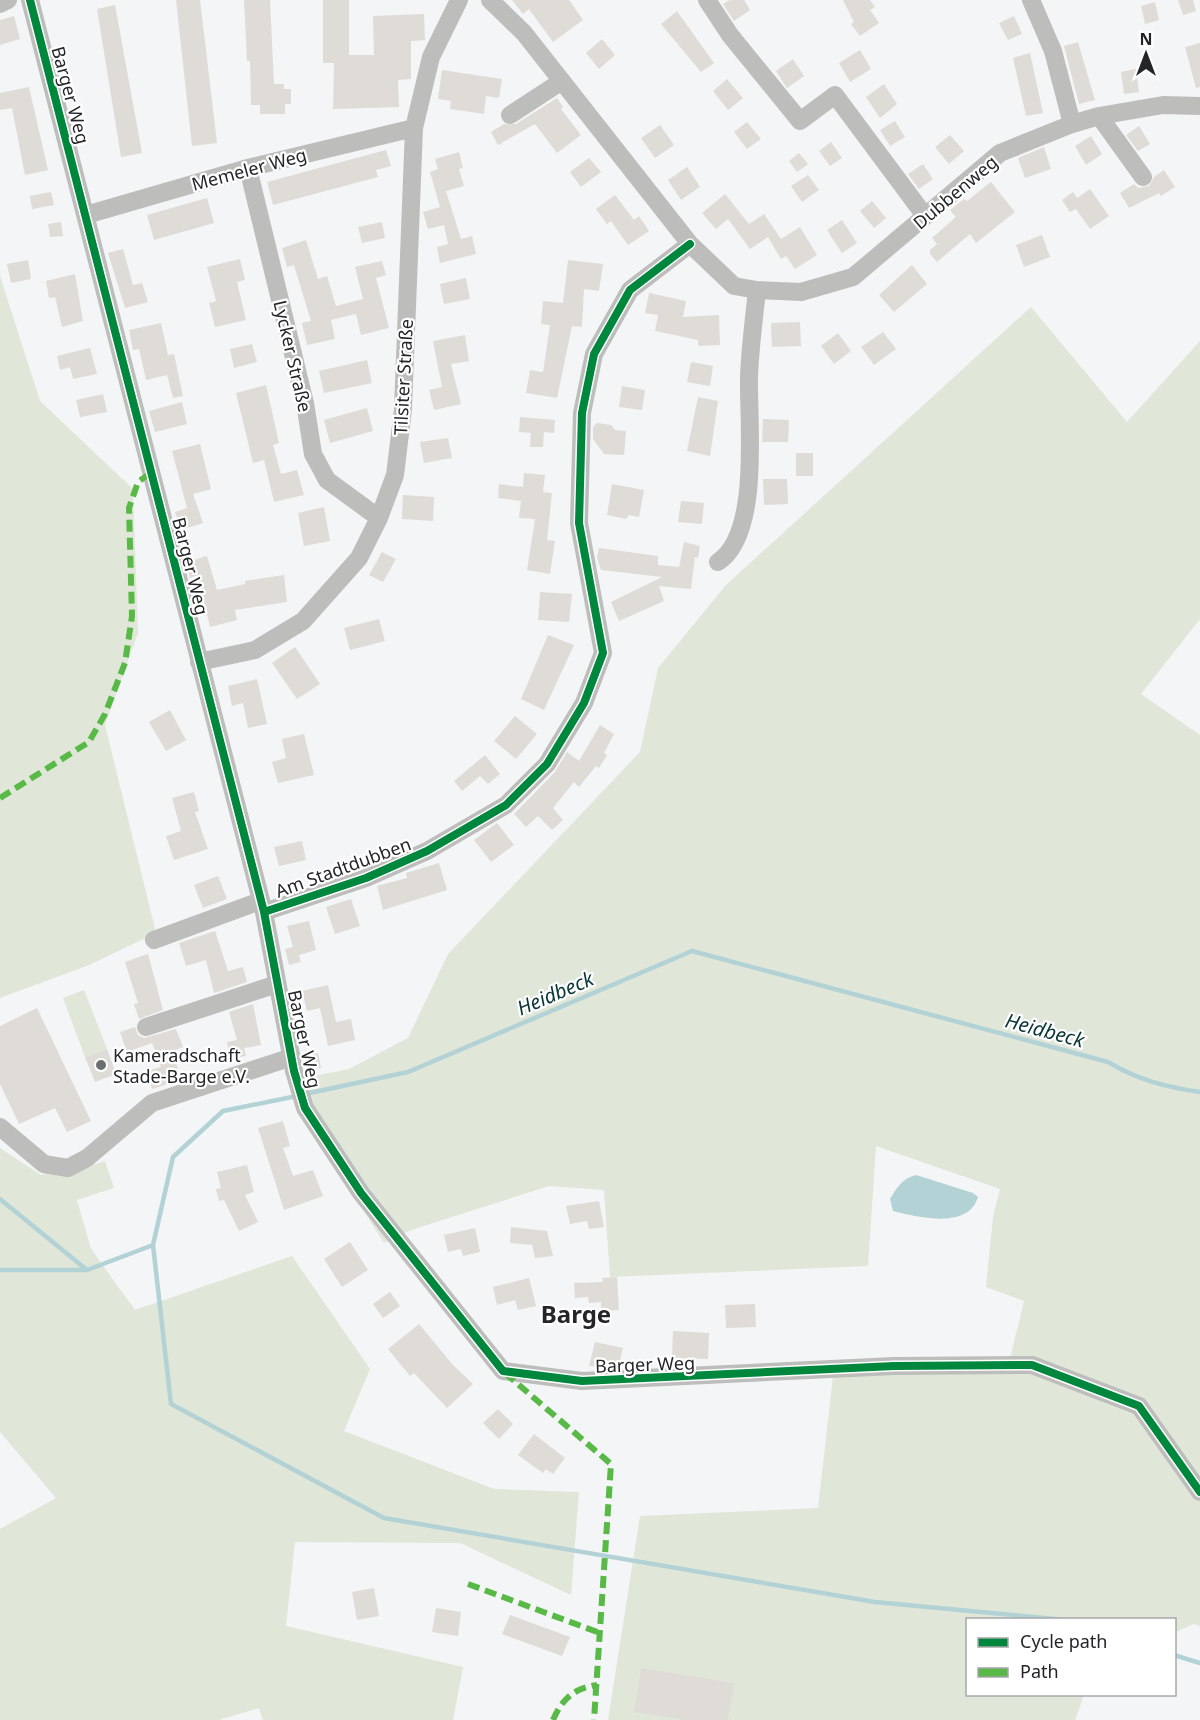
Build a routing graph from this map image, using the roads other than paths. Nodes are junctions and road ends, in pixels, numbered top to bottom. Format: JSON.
{"nodes":[{"id":1,"x":8,"y":0,"type":"edge"},
{"id":2,"x":30,"y":0,"type":"edge"},
{"id":3,"x":459,"y":0,"type":"edge"},
{"id":4,"x":490,"y":0,"type":"edge"},
{"id":5,"x":707,"y":0,"type":"edge"},
{"id":6,"x":1031,"y":0,"type":"edge"},
{"id":7,"x":0,"y":4,"type":"edge"},
{"id":8,"x":562,"y":81,"type":"junction"},
{"id":9,"x":1200,"y":106,"type":"edge"},
{"id":10,"x":510,"y":114,"type":"dead end"},
{"id":11,"x":1099,"y":116,"type":"junction"},
{"id":12,"x":1072,"y":124,"type":"junction"},
{"id":13,"x":414,"y":128,"type":"junction"},
{"id":14,"x":248,"y":168,"type":"junction"},
{"id":15,"x":1143,"y":177,"type":"dead end"},
{"id":16,"x":86,"y":214,"type":"junction"},
{"id":17,"x":925,"y":216,"type":"junction"},
{"id":18,"x":690,"y":244,"type":"junction"},
{"id":19,"x":757,"y":290,"type":"junction"},
{"id":20,"x":379,"y":518,"type":"junction"},
{"id":21,"x":718,"y":562,"type":"dead end"},
{"id":22,"x":199,"y":662,"type":"junction"},
{"id":23,"x":262,"y":906,"type":"junction"},
{"id":24,"x":154,"y":940,"type":"dead end"},
{"id":25,"x":277,"y":984,"type":"junction"},
{"id":26,"x":146,"y":1027,"type":"dead end"},
{"id":27,"x":293,"y":1064,"type":"junction"},
{"id":28,"x":0,"y":1127,"type":"edge"},
{"id":29,"x":1200,"y":1491,"type":"edge"}],
"edges":[{"from":1,"to":7,"type":"street"},
{"from":2,"to":16,"type":"street","name":"Barger Weg"},
{"from":3,"to":13,"type":"street","name":"Tilsiter Straße"},
{"from":4,"to":8,"type":"street","name":"Dubbenweg"},
{"from":5,"to":17,"type":"street"},
{"from":6,"to":12,"type":"street"},
{"from":8,"to":10,"type":"street"},
{"from":8,"to":18,"type":"street","name":"Dubbenweg"},
{"from":9,"to":11,"type":"street","name":"Dubbenweg"},
{"from":11,"to":12,"type":"street","name":"Dubbenweg"},
{"from":11,"to":15,"type":"street"},
{"from":12,"to":17,"type":"street","name":"Dubbenweg"},
{"from":13,"to":14,"type":"street","name":"Memeler Weg"},
{"from":13,"to":20,"type":"street","name":"Tilsiter Straße"},
{"from":14,"to":16,"type":"street","name":"Memeler Weg"},
{"from":14,"to":20,"type":"street","name":"Lycker Straße"},
{"from":16,"to":22,"type":"street","name":"Barger Weg"},
{"from":17,"to":19,"type":"street","name":"Dubbenweg"},
{"from":18,"to":19,"type":"street","name":"Dubbenweg"},
{"from":18,"to":23,"type":"street","name":"Am Stadtdubben"},
{"from":19,"to":21,"type":"street"},
{"from":20,"to":22,"type":"street","name":"Tilsiter Straße"},
{"from":22,"to":23,"type":"street","name":"Barger Weg"},
{"from":23,"to":24,"type":"street","name":"Am Stadtdubben"},
{"from":23,"to":25,"type":"street","name":"Barger Weg"},
{"from":25,"to":26,"type":"street"},
{"from":25,"to":27,"type":"street","name":"Barger Weg"},
{"from":27,"to":28,"type":"street"},
{"from":27,"to":29,"type":"street","name":"Barger Weg"}]}
